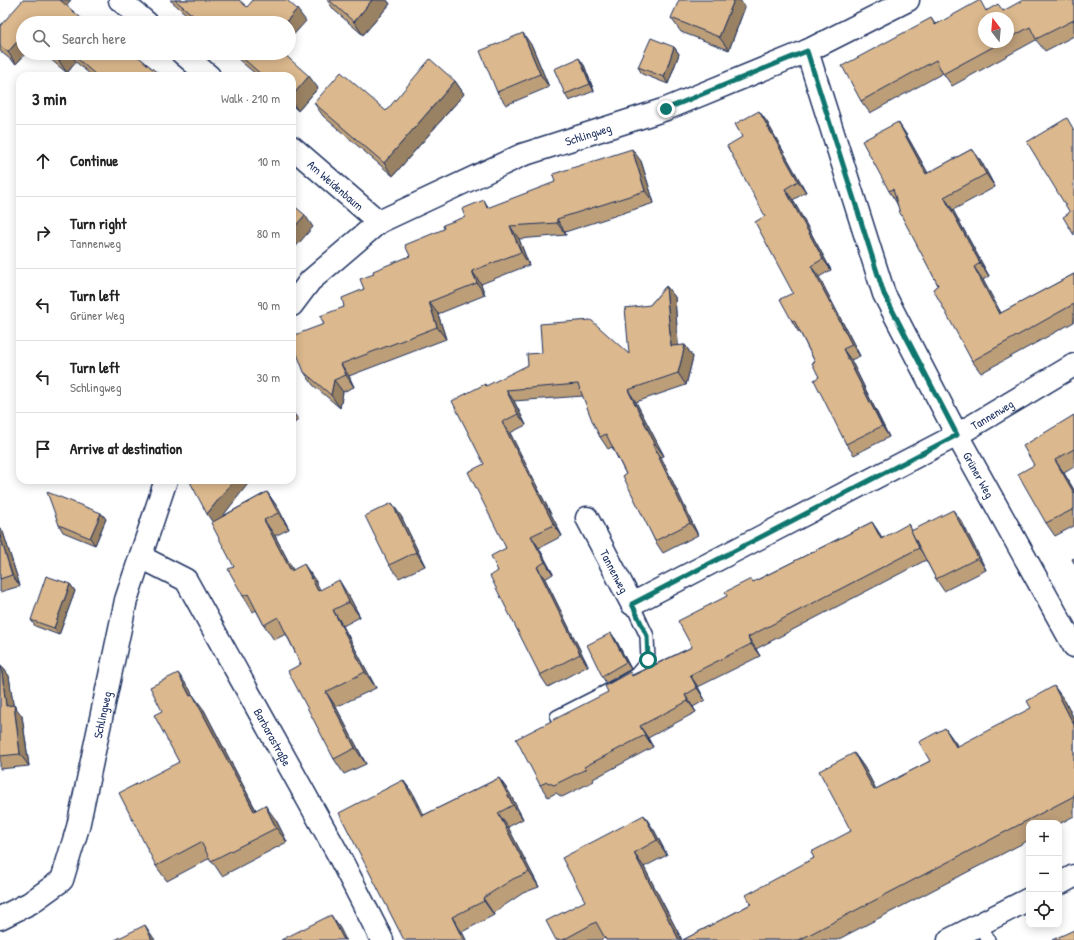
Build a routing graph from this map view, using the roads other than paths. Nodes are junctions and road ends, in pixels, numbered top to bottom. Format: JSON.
{"nodes":[{"id":1,"x":120,"y":0,"type":"edge"},
{"id":2,"x":908,"y":0,"type":"edge"},
{"id":3,"x":139,"y":16,"type":"edge"},
{"id":4,"x":807,"y":51,"type":"junction"},
{"id":5,"x":190,"y":60,"type":"edge"},
{"id":6,"x":204,"y":72,"type":"edge"},
{"id":7,"x":296,"y":150,"type":"edge"},
{"id":8,"x":379,"y":222,"type":"junction"},
{"id":9,"x":296,"y":300,"type":"edge"},
{"id":10,"x":1074,"y":365,"type":"edge"},
{"id":11,"x":957,"y":435,"type":"junction"},
{"id":12,"x":165,"y":484,"type":"edge"},
{"id":13,"x":587,"y":518,"type":"dead end"},
{"id":14,"x":140,"y":557,"type":"junction"},
{"id":15,"x":632,"y":604,"type":"junction"},
{"id":16,"x":1074,"y":646,"type":"edge"},
{"id":17,"x":557,"y":717,"type":"edge"},
{"id":18,"x":1074,"y":876,"type":"edge"},
{"id":19,"x":1062,"y":882,"type":"edge"},
{"id":20,"x":1026,"y":901,"type":"edge"},
{"id":21,"x":0,"y":918,"type":"edge"},
{"id":22,"x":984,"y":932,"type":"edge"},
{"id":23,"x":382,"y":940,"type":"edge"},
{"id":24,"x":949,"y":940,"type":"edge"}],
"edges":[{"from":1,"to":3,"type":"street"},
{"from":2,"to":4,"type":"street","name":"Schlingweg"},
{"from":4,"to":8,"type":"street","name":"Schlingweg"},
{"from":4,"to":11,"type":"street","name":"Grüner Weg"},
{"from":5,"to":6,"type":"street"},
{"from":7,"to":8,"type":"street","name":"Am Weidenbaum"},
{"from":8,"to":9,"type":"street","name":"Schlingweg"},
{"from":10,"to":11,"type":"street","name":"Tannenweg"},
{"from":11,"to":15,"type":"street","name":"Tannenweg"},
{"from":11,"to":16,"type":"street","name":"Grüner Weg"},
{"from":12,"to":14,"type":"street","name":"Schlingweg"},
{"from":13,"to":15,"type":"street","name":"Tannenweg"},
{"from":14,"to":21,"type":"street","name":"Schlingweg"},
{"from":14,"to":23,"type":"street","name":"Barbarastraße"},
{"from":15,"to":17,"type":"lane"},
{"from":18,"to":19,"type":"street"},
{"from":20,"to":22,"type":"street"},
{"from":22,"to":24,"type":"street"}]}
